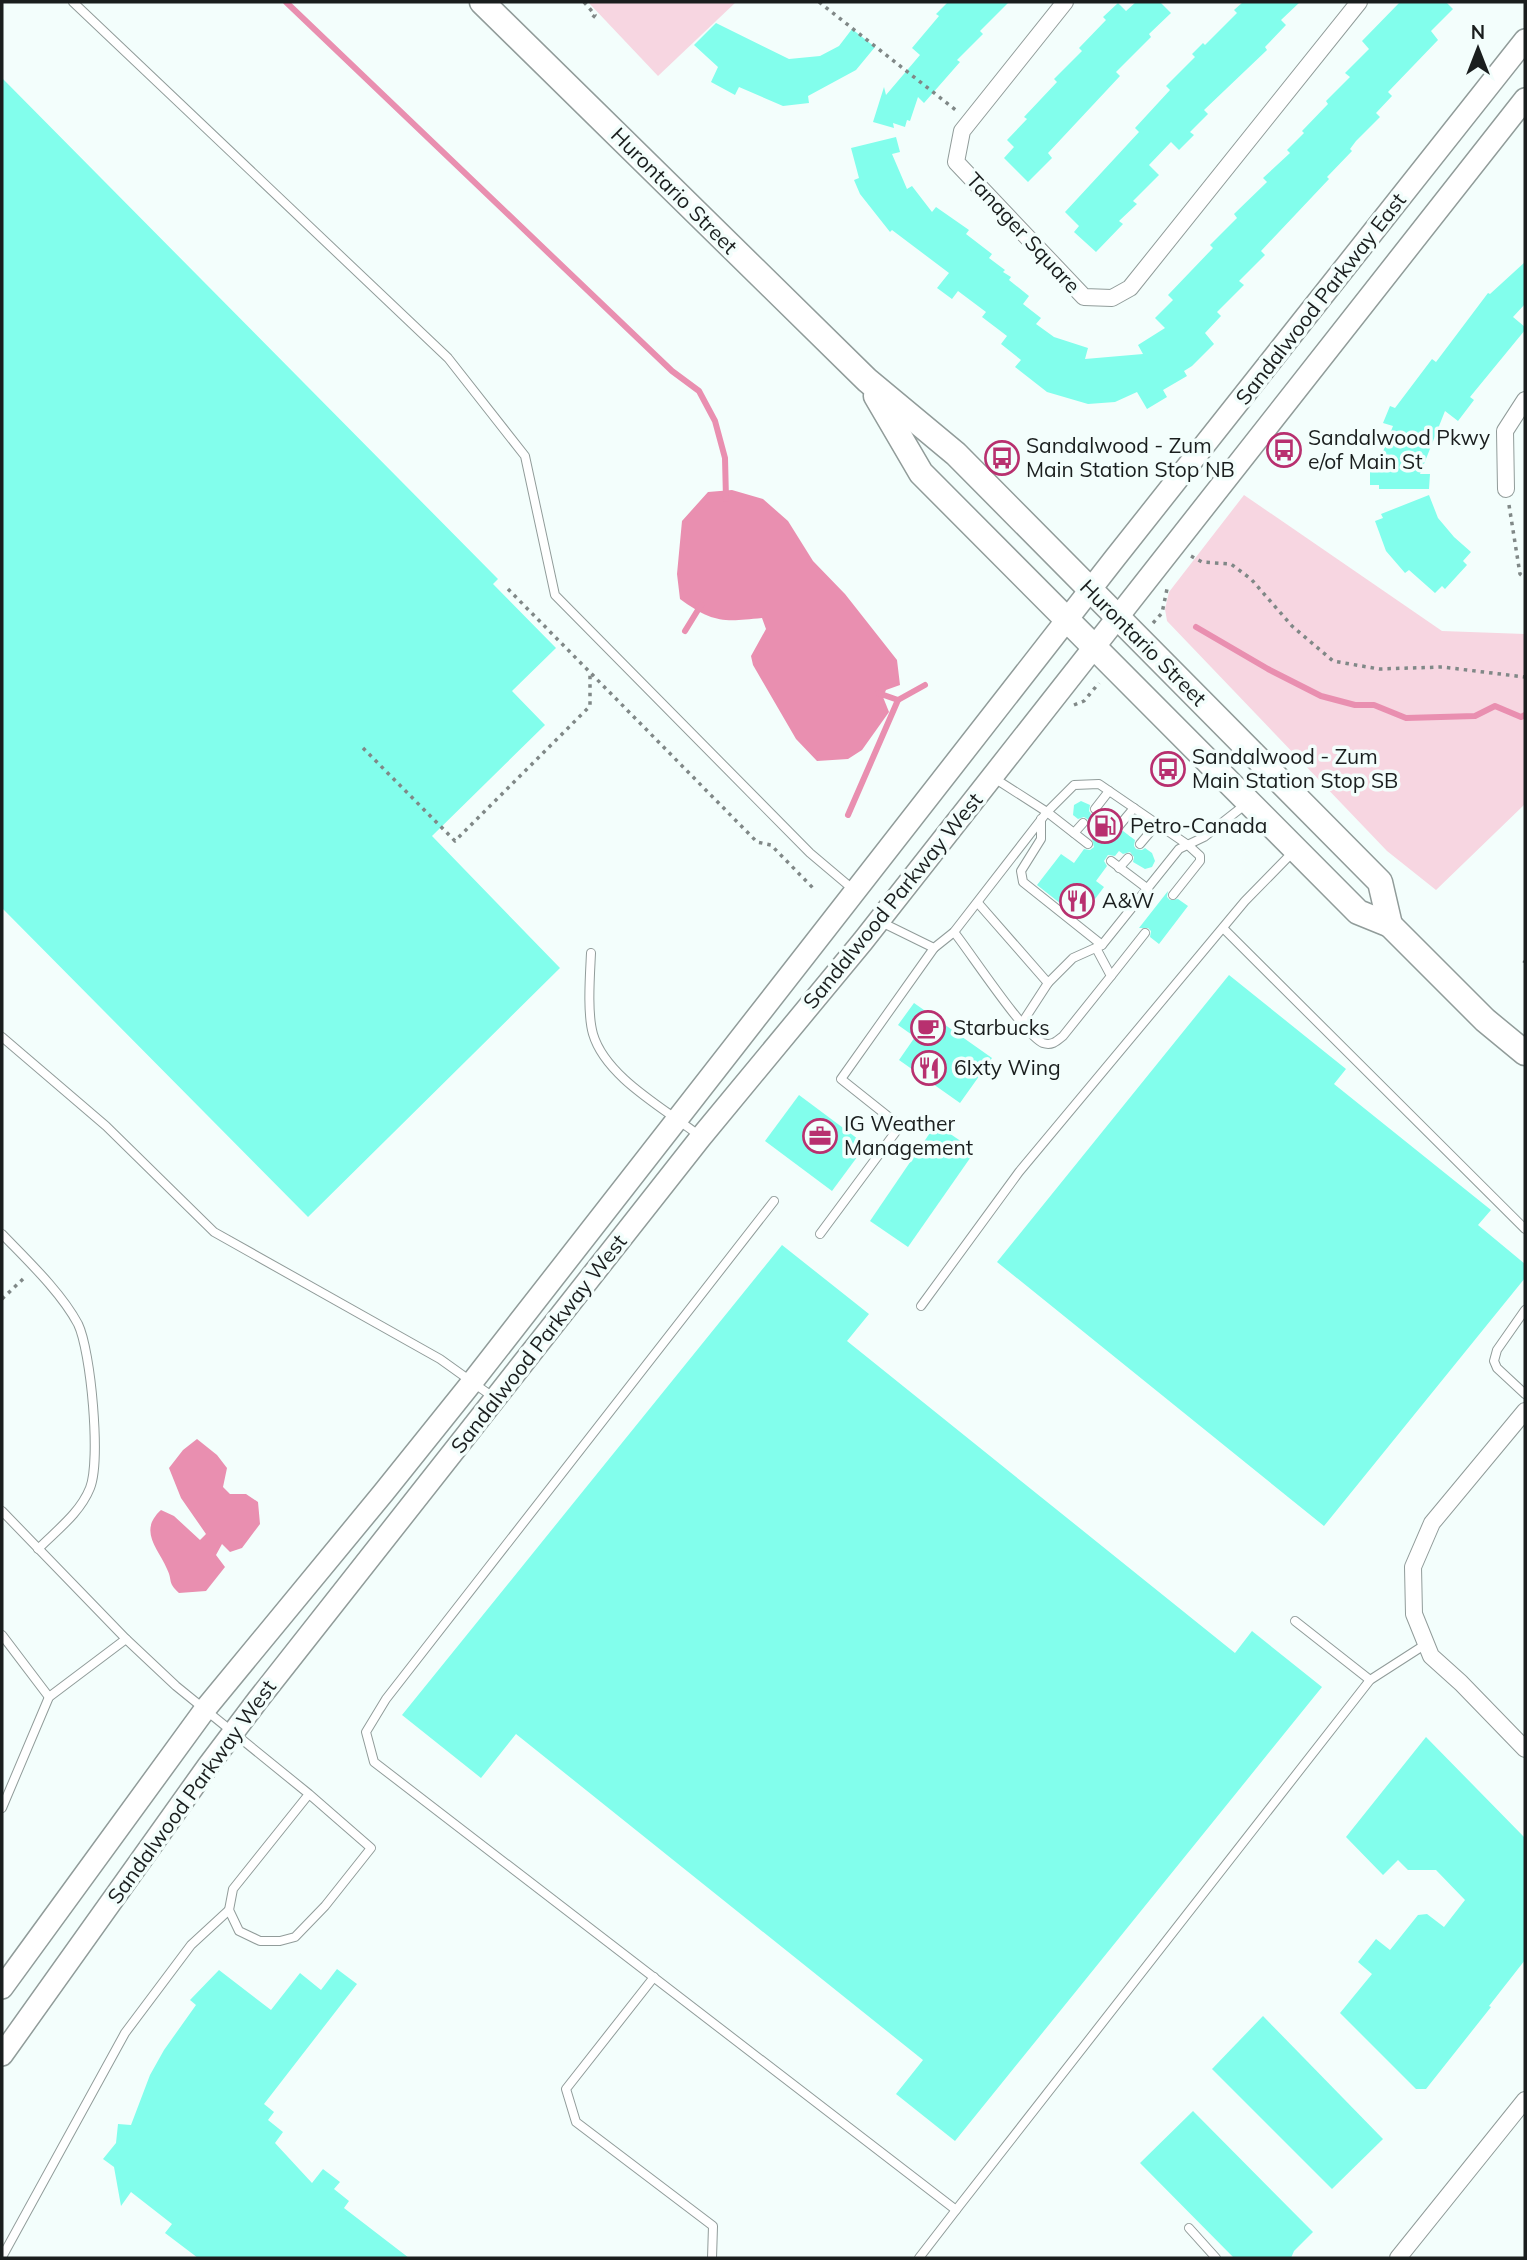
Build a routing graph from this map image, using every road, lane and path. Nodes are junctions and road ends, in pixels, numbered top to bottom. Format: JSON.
{"nodes":[{"id":1,"x":73,"y":2,"type":"edge"},
{"id":2,"x":482,"y":2,"type":"edge"},
{"id":3,"x":584,"y":2,"type":"edge"},
{"id":4,"x":819,"y":2,"type":"edge"},
{"id":5,"x":1065,"y":2,"type":"edge"},
{"id":6,"x":1359,"y":2,"type":"edge"},
{"id":7,"x":591,"y":20,"type":"dead end"},
{"id":8,"x":1525,"y":40,"type":"edge"},
{"id":9,"x":1525,"y":99,"type":"edge"},
{"id":10,"x":970,"y":120,"type":"junction"},
{"id":11,"x":867,"y":380,"type":"junction"},
{"id":12,"x":1525,"y":400,"type":"edge"},
{"id":13,"x":1506,"y":489,"type":"joint"},
{"id":14,"x":1191,"y":556,"type":"dead end"},
{"id":15,"x":1525,"y":578,"type":"edge"},
{"id":16,"x":508,"y":589,"type":"dead end"},
{"id":17,"x":1090,"y":590,"type":"junction"},
{"id":18,"x":1118,"y":617,"type":"junction"},
{"id":19,"x":1067,"y":619,"type":"junction"},
{"id":20,"x":1094,"y":647,"type":"junction"},
{"id":21,"x":590,"y":672,"type":"junction"},
{"id":22,"x":1525,"y":677,"type":"edge"},
{"id":23,"x":363,"y":748,"type":"dead end"},
{"id":24,"x":992,"y":777,"type":"junction"},
{"id":25,"x":1109,"y":792,"type":"junction"},
{"id":26,"x":1248,"y":802,"type":"junction"},
{"id":27,"x":1133,"y":808,"type":"junction"},
{"id":28,"x":1095,"y":809,"type":"dead end"},
{"id":29,"x":1044,"y":816,"type":"junction"},
{"id":30,"x":1083,"y":823,"type":"dead end"},
{"id":31,"x":1157,"y":824,"type":"junction"},
{"id":32,"x":1118,"y":827,"type":"dead end"},
{"id":33,"x":1074,"y":833,"type":"junction"},
{"id":34,"x":1088,"y":844,"type":"dead end"},
{"id":35,"x":1140,"y":844,"type":"dead end"},
{"id":36,"x":1188,"y":845,"type":"junction"},
{"id":37,"x":1296,"y":849,"type":"junction"},
{"id":38,"x":1128,"y":858,"type":"dead end"},
{"id":39,"x":1111,"y":861,"type":"dead end"},
{"id":40,"x":1119,"y":868,"type":"junction"},
{"id":41,"x":813,"y":888,"type":"dead end"},
{"id":42,"x":1148,"y":889,"type":"junction"},
{"id":43,"x":855,"y":891,"type":"junction"},
{"id":44,"x":1174,"y":895,"type":"dead end"},
{"id":45,"x":978,"y":903,"type":"junction"},
{"id":46,"x":879,"y":920,"type":"junction"},
{"id":47,"x":1390,"y":925,"type":"junction"},
{"id":48,"x":1223,"y":928,"type":"junction"},
{"id":49,"x":954,"y":932,"type":"junction"},
{"id":50,"x":1145,"y":933,"type":"dead end"},
{"id":51,"x":1099,"y":947,"type":"junction"},
{"id":52,"x":934,"y":948,"type":"junction"},
{"id":53,"x":591,"y":953,"type":"dead end"},
{"id":54,"x":1111,"y":976,"type":"junction"},
{"id":55,"x":1048,"y":983,"type":"junction"},
{"id":56,"x":1022,"y":1023,"type":"junction"},
{"id":57,"x":2,"y":1037,"type":"edge"},
{"id":58,"x":1525,"y":1053,"type":"edge"},
{"id":59,"x":678,"y":1118,"type":"junction"},
{"id":60,"x":701,"y":1137,"type":"junction"},
{"id":61,"x":774,"y":1201,"type":"dead end"},
{"id":62,"x":1525,"y":1229,"type":"edge"},
{"id":63,"x":2,"y":1234,"type":"edge"},
{"id":64,"x":820,"y":1234,"type":"dead end"},
{"id":65,"x":16,"y":1270,"type":"dead end"},
{"id":66,"x":2,"y":1299,"type":"edge"},
{"id":67,"x":921,"y":1306,"type":"dead end"},
{"id":68,"x":1525,"y":1310,"type":"edge"},
{"id":69,"x":473,"y":1381,"type":"junction"},
{"id":70,"x":1525,"y":1394,"type":"edge"},
{"id":71,"x":496,"y":1400,"type":"junction"},
{"id":72,"x":1525,"y":1411,"type":"edge"},
{"id":73,"x":2,"y":1511,"type":"edge"},
{"id":74,"x":38,"y":1549,"type":"junction"},
{"id":75,"x":1295,"y":1621,"type":"dead end"},
{"id":76,"x":2,"y":1635,"type":"edge"},
{"id":77,"x":126,"y":1639,"type":"junction"},
{"id":78,"x":1426,"y":1643,"type":"junction"},
{"id":79,"x":1370,"y":1680,"type":"junction"},
{"id":80,"x":50,"y":1697,"type":"junction"},
{"id":81,"x":206,"y":1708,"type":"junction"},
{"id":82,"x":234,"y":1732,"type":"junction"},
{"id":83,"x":1525,"y":1749,"type":"edge"},
{"id":84,"x":309,"y":1794,"type":"junction"},
{"id":85,"x":2,"y":1808,"type":"edge"},
{"id":86,"x":229,"y":1910,"type":"junction"},
{"id":87,"x":654,"y":1977,"type":"junction"},
{"id":88,"x":2,"y":1988,"type":"edge"},
{"id":89,"x":2,"y":2055,"type":"edge"},
{"id":90,"x":1525,"y":2099,"type":"edge"},
{"id":91,"x":956,"y":2210,"type":"junction"},
{"id":92,"x":1189,"y":2228,"type":"dead end"},
{"id":93,"x":2,"y":2257,"type":"edge"},
{"id":94,"x":1402,"y":2257,"type":"edge"},
{"id":95,"x":712,"y":2258,"type":"edge"},
{"id":96,"x":919,"y":2258,"type":"edge"},
{"id":97,"x":1216,"y":2258,"type":"edge"}],
"edges":[{"from":1,"to":43,"type":"lane"},
{"from":2,"to":11,"type":"main road","name":"Hurontario Street"},
{"from":3,"to":7,"type":"path"},
{"from":4,"to":10,"type":"path"},
{"from":5,"to":10,"type":"street","name":"Tanager Square"},
{"from":6,"to":10,"type":"street","name":"Tanager Square"},
{"from":8,"to":17,"type":"main road","name":"Sandalwood Parkway East"},
{"from":9,"to":18,"type":"main road","name":"Sandalwood Parkway East"},
{"from":11,"to":17,"type":"main road","name":"Hurontario Street"},
{"from":11,"to":19,"type":"main road","name":"Hurontario Street"},
{"from":12,"to":13,"type":"street"},
{"from":13,"to":15,"type":"path"},
{"from":14,"to":22,"type":"path"},
{"from":16,"to":21,"type":"path"},
{"from":17,"to":18,"type":"main road","name":"Hurontario Street"},
{"from":17,"to":19,"type":"main road","name":"Sandalwood Parkway East"},
{"from":18,"to":20,"type":"main road","name":"Sandalwood Parkway East"},
{"from":18,"to":47,"type":"main road","name":"Hurontario Street"},
{"from":19,"to":20,"type":"main road","name":"Hurontario Street"},
{"from":19,"to":43,"type":"main road","name":"Sandalwood Parkway West"},
{"from":20,"to":24,"type":"main road","name":"Sandalwood Parkway West"},
{"from":20,"to":26,"type":"main road","name":"Hurontario Street"},
{"from":21,"to":23,"type":"path"},
{"from":21,"to":41,"type":"path"},
{"from":24,"to":29,"type":"lane"},
{"from":24,"to":46,"type":"main road","name":"Sandalwood Parkway West"},
{"from":25,"to":27,"type":"lane"},
{"from":25,"to":28,"type":"lane"},
{"from":25,"to":29,"type":"lane"},
{"from":26,"to":36,"type":"lane"},
{"from":26,"to":37,"type":"main road","name":"Hurontario Street"},
{"from":27,"to":31,"type":"lane"},
{"from":27,"to":32,"type":"lane"},
{"from":29,"to":33,"type":"lane"},
{"from":29,"to":45,"type":"lane"},
{"from":29,"to":51,"type":"lane"},
{"from":30,"to":33,"type":"lane"},
{"from":31,"to":35,"type":"lane"},
{"from":31,"to":36,"type":"lane"},
{"from":33,"to":34,"type":"lane"},
{"from":36,"to":42,"type":"lane"},
{"from":36,"to":44,"type":"lane"},
{"from":37,"to":47,"type":"main road","name":"Hurontario Street"},
{"from":37,"to":48,"type":"lane"},
{"from":38,"to":40,"type":"lane"},
{"from":39,"to":40,"type":"lane"},
{"from":40,"to":42,"type":"lane"},
{"from":42,"to":51,"type":"lane"},
{"from":43,"to":59,"type":"main road","name":"Sandalwood Parkway West"},
{"from":45,"to":49,"type":"lane"},
{"from":45,"to":55,"type":"lane"},
{"from":46,"to":52,"type":"lane"},
{"from":46,"to":60,"type":"main road","name":"Sandalwood Parkway West"},
{"from":47,"to":58,"type":"main road","name":"Hurontario Street"},
{"from":48,"to":62,"type":"lane"},
{"from":48,"to":67,"type":"lane"},
{"from":49,"to":52,"type":"lane"},
{"from":49,"to":56,"type":"lane"},
{"from":50,"to":54,"type":"lane"},
{"from":51,"to":54,"type":"lane"},
{"from":51,"to":55,"type":"lane"},
{"from":52,"to":64,"type":"lane"},
{"from":53,"to":59,"type":"lane"},
{"from":54,"to":56,"type":"lane"},
{"from":55,"to":56,"type":"lane"},
{"from":57,"to":69,"type":"lane"},
{"from":59,"to":60,"type":"lane"},
{"from":59,"to":69,"type":"main road","name":"Sandalwood Parkway West"},
{"from":60,"to":71,"type":"main road","name":"Sandalwood Parkway West"},
{"from":61,"to":87,"type":"lane"},
{"from":63,"to":74,"type":"lane"},
{"from":65,"to":66,"type":"path"},
{"from":68,"to":70,"type":"lane"},
{"from":69,"to":71,"type":"lane"},
{"from":69,"to":81,"type":"main road","name":"Sandalwood Parkway West"},
{"from":71,"to":82,"type":"main road","name":"Sandalwood Parkway West"},
{"from":72,"to":78,"type":"street"},
{"from":73,"to":74,"type":"lane"},
{"from":74,"to":77,"type":"lane"},
{"from":75,"to":79,"type":"lane"},
{"from":76,"to":80,"type":"lane"},
{"from":77,"to":80,"type":"lane"},
{"from":77,"to":81,"type":"lane"},
{"from":78,"to":79,"type":"lane"},
{"from":78,"to":83,"type":"street"},
{"from":79,"to":91,"type":"lane"},
{"from":80,"to":85,"type":"lane"},
{"from":81,"to":82,"type":"lane"},
{"from":81,"to":88,"type":"main road","name":"Sandalwood Parkway West"},
{"from":82,"to":84,"type":"lane"},
{"from":82,"to":89,"type":"main road","name":"Sandalwood Parkway West"},
{"from":84,"to":86,"type":"lane"},
{"from":84,"to":86,"type":"lane"},
{"from":86,"to":93,"type":"lane"},
{"from":87,"to":91,"type":"lane"},
{"from":87,"to":95,"type":"lane"},
{"from":90,"to":94,"type":"street"},
{"from":91,"to":96,"type":"lane"},
{"from":92,"to":97,"type":"lane"}]}
